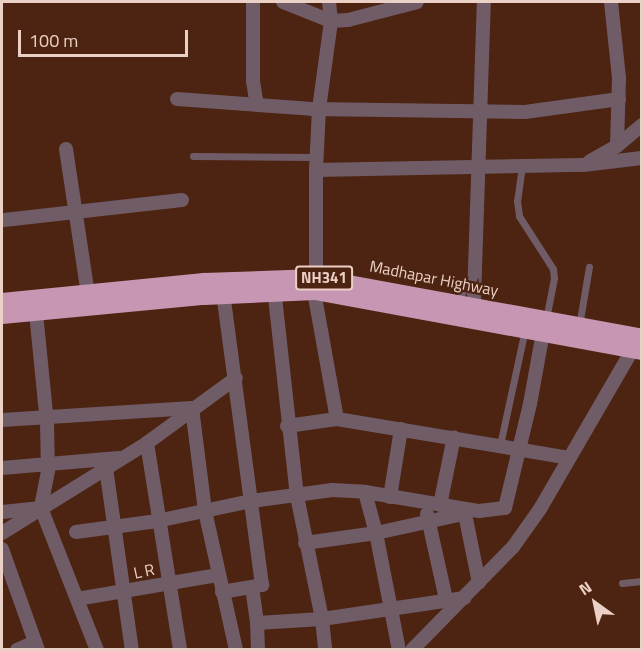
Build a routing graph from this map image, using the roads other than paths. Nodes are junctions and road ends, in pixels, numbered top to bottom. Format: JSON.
{"nodes":[{"id":1,"x":253,"y":2,"type":"edge"},
{"id":2,"x":284,"y":2,"type":"edge"},
{"id":3,"x":329,"y":2,"type":"edge"},
{"id":4,"x":417,"y":2,"type":"edge"},
{"id":5,"x":484,"y":2,"type":"edge"},
{"id":6,"x":611,"y":2,"type":"edge"},
{"id":7,"x":331,"y":21,"type":"junction"},
{"id":8,"x":177,"y":99,"type":"dead end"},
{"id":9,"x":619,"y":99,"type":"junction"},
{"id":10,"x":257,"y":105,"type":"junction"},
{"id":11,"x":319,"y":109,"type":"junction"},
{"id":12,"x":479,"y":112,"type":"junction"},
{"id":13,"x":642,"y":125,"type":"edge"},
{"id":14,"x":617,"y":147,"type":"junction"},
{"id":15,"x":66,"y":149,"type":"dead end"},
{"id":16,"x":194,"y":156,"type":"dead end"},
{"id":17,"x":642,"y":158,"type":"edge"},
{"id":18,"x":316,"y":163,"type":"junction"},
{"id":19,"x":583,"y":165,"type":"junction"},
{"id":20,"x":522,"y":166,"type":"junction"},
{"id":21,"x":477,"y":167,"type":"junction"},
{"id":22,"x":182,"y":200,"type":"dead end"},
{"id":23,"x":75,"y":212,"type":"junction"},
{"id":24,"x":4,"y":220,"type":"dead end"},
{"id":25,"x":589,"y":267,"type":"dead end"},
{"id":26,"x":316,"y":272,"type":"dead end"},
{"id":27,"x":87,"y":288,"type":"dead end"},
{"id":28,"x":275,"y":297,"type":"dead end"},
{"id":29,"x":315,"y":297,"type":"dead end"},
{"id":30,"x":460,"y":297,"type":"dead end"},
{"id":31,"x":474,"y":299,"type":"dead end"},
{"id":32,"x":224,"y":300,"type":"dead end"},
{"id":33,"x":2,"y":302,"type":"edge"},
{"id":34,"x":35,"y":305,"type":"junction"},
{"id":35,"x":547,"y":313,"type":"dead end"},
{"id":36,"x":2,"y":315,"type":"edge"},
{"id":37,"x":580,"y":320,"type":"dead end"},
{"id":38,"x":524,"y":334,"type":"dead end"},
{"id":39,"x":542,"y":338,"type":"dead end"},
{"id":40,"x":642,"y":338,"type":"edge"},
{"id":41,"x":636,"y":352,"type":"edge"},
{"id":42,"x":236,"y":378,"type":"junction"},
{"id":43,"x":192,"y":408,"type":"junction"},
{"id":44,"x":46,"y":417,"type":"junction"},
{"id":45,"x":337,"y":419,"type":"junction"},
{"id":46,"x":2,"y":420,"type":"edge"},
{"id":47,"x":287,"y":426,"type":"junction"},
{"id":48,"x":401,"y":429,"type":"junction"},
{"id":49,"x":454,"y":437,"type":"junction"},
{"id":50,"x":147,"y":443,"type":"junction"},
{"id":51,"x":500,"y":445,"type":"junction"},
{"id":52,"x":519,"y":448,"type":"junction"},
{"id":53,"x":124,"y":457,"type":"junction"},
{"id":54,"x":569,"y":458,"type":"junction"},
{"id":55,"x":48,"y":465,"type":"junction"},
{"id":56,"x":2,"y":468,"type":"edge"},
{"id":57,"x":106,"y":468,"type":"junction"},
{"id":58,"x":365,"y":492,"type":"junction"},
{"id":59,"x":297,"y":496,"type":"junction"},
{"id":60,"x":390,"y":497,"type":"junction"},
{"id":61,"x":251,"y":501,"type":"junction"},
{"id":62,"x":425,"y":502,"type":"junction"},
{"id":63,"x":440,"y":505,"type":"junction"},
{"id":64,"x":41,"y":508,"type":"junction"},
{"id":65,"x":205,"y":511,"type":"junction"},
{"id":66,"x":2,"y":512,"type":"edge"},
{"id":67,"x":472,"y":513,"type":"junction"},
{"id":68,"x":158,"y":520,"type":"junction"},
{"id":69,"x":428,"y":520,"type":"junction"},
{"id":70,"x":114,"y":527,"type":"junction"},
{"id":71,"x":76,"y":532,"type":"dead end"},
{"id":72,"x":2,"y":533,"type":"edge"},
{"id":73,"x":376,"y":533,"type":"junction"},
{"id":74,"x":305,"y":543,"type":"junction"},
{"id":75,"x":2,"y":549,"type":"edge"},
{"id":76,"x":218,"y":575,"type":"junction"},
{"id":77,"x":642,"y":581,"type":"edge"},
{"id":78,"x":169,"y":583,"type":"junction"},
{"id":79,"x":479,"y":583,"type":"junction"},
{"id":80,"x":622,"y":583,"type":"dead end"},
{"id":81,"x":252,"y":587,"type":"junction"},
{"id":82,"x":222,"y":592,"type":"junction"},
{"id":83,"x":123,"y":593,"type":"junction"},
{"id":84,"x":464,"y":598,"type":"junction"},
{"id":85,"x":78,"y":599,"type":"junction"},
{"id":86,"x":446,"y":599,"type":"junction"},
{"id":87,"x":391,"y":608,"type":"junction"},
{"id":88,"x":322,"y":619,"type":"junction"},
{"id":89,"x":257,"y":623,"type":"junction"},
{"id":90,"x":37,"y":646,"type":"edge"},
{"id":91,"x":17,"y":650,"type":"edge"},
{"id":92,"x":97,"y":650,"type":"edge"},
{"id":93,"x":132,"y":650,"type":"edge"},
{"id":94,"x":180,"y":650,"type":"edge"},
{"id":95,"x":236,"y":650,"type":"edge"},
{"id":96,"x":258,"y":650,"type":"edge"},
{"id":97,"x":325,"y":650,"type":"edge"},
{"id":98,"x":399,"y":650,"type":"edge"},
{"id":99,"x":412,"y":650,"type":"edge"}],
"edges":[{"from":1,"to":10,"type":"street"},
{"from":2,"to":7,"type":"street"},
{"from":3,"to":7,"type":"street"},
{"from":4,"to":7,"type":"street"},
{"from":5,"to":12,"type":"street"},
{"from":6,"to":9,"type":"street"},
{"from":7,"to":11,"type":"street"},
{"from":8,"to":10,"type":"street"},
{"from":9,"to":12,"type":"street"},
{"from":9,"to":14,"type":"street"},
{"from":10,"to":11,"type":"street"},
{"from":11,"to":12,"type":"street"},
{"from":11,"to":18,"type":"street"},
{"from":12,"to":21,"type":"street"},
{"from":13,"to":14,"type":"street"},
{"from":14,"to":19,"type":"street"},
{"from":15,"to":23,"type":"street"},
{"from":16,"to":18,"type":"lane"},
{"from":17,"to":19,"type":"street"},
{"from":18,"to":21,"type":"street"},
{"from":18,"to":26,"type":"street"},
{"from":19,"to":20,"type":"street"},
{"from":20,"to":21,"type":"street"},
{"from":20,"to":35,"type":"lane"},
{"from":21,"to":30,"type":"lane"},
{"from":21,"to":31,"type":"street"},
{"from":22,"to":23,"type":"street"},
{"from":23,"to":24,"type":"street"},
{"from":23,"to":27,"type":"street"},
{"from":25,"to":37,"type":"lane"},
{"from":28,"to":47,"type":"street"},
{"from":29,"to":45,"type":"street"},
{"from":32,"to":42,"type":"street"},
{"from":33,"to":34,"type":"highway","name":"Madhapar Highway","number":"NH341"},
{"from":34,"to":36,"type":"highway","name":"Madhapar Highway","number":"NH341"},
{"from":34,"to":40,"type":"highway","name":"Madhapar Highway","number":"NH341"},
{"from":34,"to":41,"type":"highway","name":"Madhapar Highway","number":"NH341"},
{"from":34,"to":44,"type":"street"},
{"from":38,"to":51,"type":"lane"},
{"from":39,"to":52,"type":"street"},
{"from":41,"to":54,"type":"street"},
{"from":42,"to":43,"type":"street"},
{"from":42,"to":61,"type":"street"},
{"from":43,"to":44,"type":"street"},
{"from":43,"to":50,"type":"street"},
{"from":43,"to":65,"type":"street"},
{"from":44,"to":46,"type":"street"},
{"from":44,"to":55,"type":"street"},
{"from":45,"to":47,"type":"street"},
{"from":45,"to":48,"type":"street"},
{"from":47,"to":59,"type":"street"},
{"from":48,"to":49,"type":"street"},
{"from":48,"to":60,"type":"street"},
{"from":49,"to":51,"type":"street"},
{"from":49,"to":63,"type":"street"},
{"from":50,"to":53,"type":"street"},
{"from":50,"to":68,"type":"street"},
{"from":51,"to":52,"type":"street"},
{"from":52,"to":54,"type":"street"},
{"from":52,"to":67,"type":"street"},
{"from":53,"to":55,"type":"street"},
{"from":53,"to":57,"type":"street"},
{"from":54,"to":79,"type":"street"},
{"from":55,"to":56,"type":"street"},
{"from":55,"to":64,"type":"street"},
{"from":57,"to":64,"type":"street"},
{"from":57,"to":70,"type":"street"},
{"from":58,"to":59,"type":"street"},
{"from":58,"to":60,"type":"street"},
{"from":58,"to":73,"type":"street"},
{"from":59,"to":61,"type":"street"},
{"from":59,"to":74,"type":"street"},
{"from":60,"to":62,"type":"street"},
{"from":61,"to":65,"type":"street"},
{"from":61,"to":81,"type":"street"},
{"from":62,"to":63,"type":"street"},
{"from":62,"to":69,"type":"street"},
{"from":63,"to":67,"type":"street"},
{"from":64,"to":66,"type":"street"},
{"from":64,"to":72,"type":"street"},
{"from":64,"to":85,"type":"street"},
{"from":65,"to":68,"type":"street"},
{"from":65,"to":76,"type":"street"},
{"from":67,"to":69,"type":"street"},
{"from":67,"to":79,"type":"street"},
{"from":68,"to":70,"type":"street"},
{"from":68,"to":78,"type":"street"},
{"from":69,"to":73,"type":"street"},
{"from":69,"to":86,"type":"street"},
{"from":70,"to":71,"type":"street"},
{"from":70,"to":83,"type":"street"},
{"from":73,"to":74,"type":"street"},
{"from":73,"to":87,"type":"street"},
{"from":74,"to":88,"type":"street"},
{"from":75,"to":90,"type":"street"},
{"from":76,"to":78,"type":"street","name":"L R"},
{"from":76,"to":82,"type":"street"},
{"from":77,"to":80,"type":"lane"},
{"from":78,"to":83,"type":"street","name":"L R"},
{"from":78,"to":94,"type":"street"},
{"from":79,"to":84,"type":"street"},
{"from":81,"to":82,"type":"street"},
{"from":81,"to":89,"type":"street"},
{"from":82,"to":95,"type":"street"},
{"from":83,"to":85,"type":"street","name":"L R"},
{"from":83,"to":93,"type":"street"},
{"from":84,"to":86,"type":"street"},
{"from":84,"to":99,"type":"street"},
{"from":85,"to":92,"type":"street"},
{"from":86,"to":87,"type":"street"},
{"from":87,"to":88,"type":"street"},
{"from":87,"to":98,"type":"street"},
{"from":88,"to":89,"type":"street"},
{"from":88,"to":97,"type":"street"},
{"from":89,"to":96,"type":"street"},
{"from":90,"to":91,"type":"street"}]}
